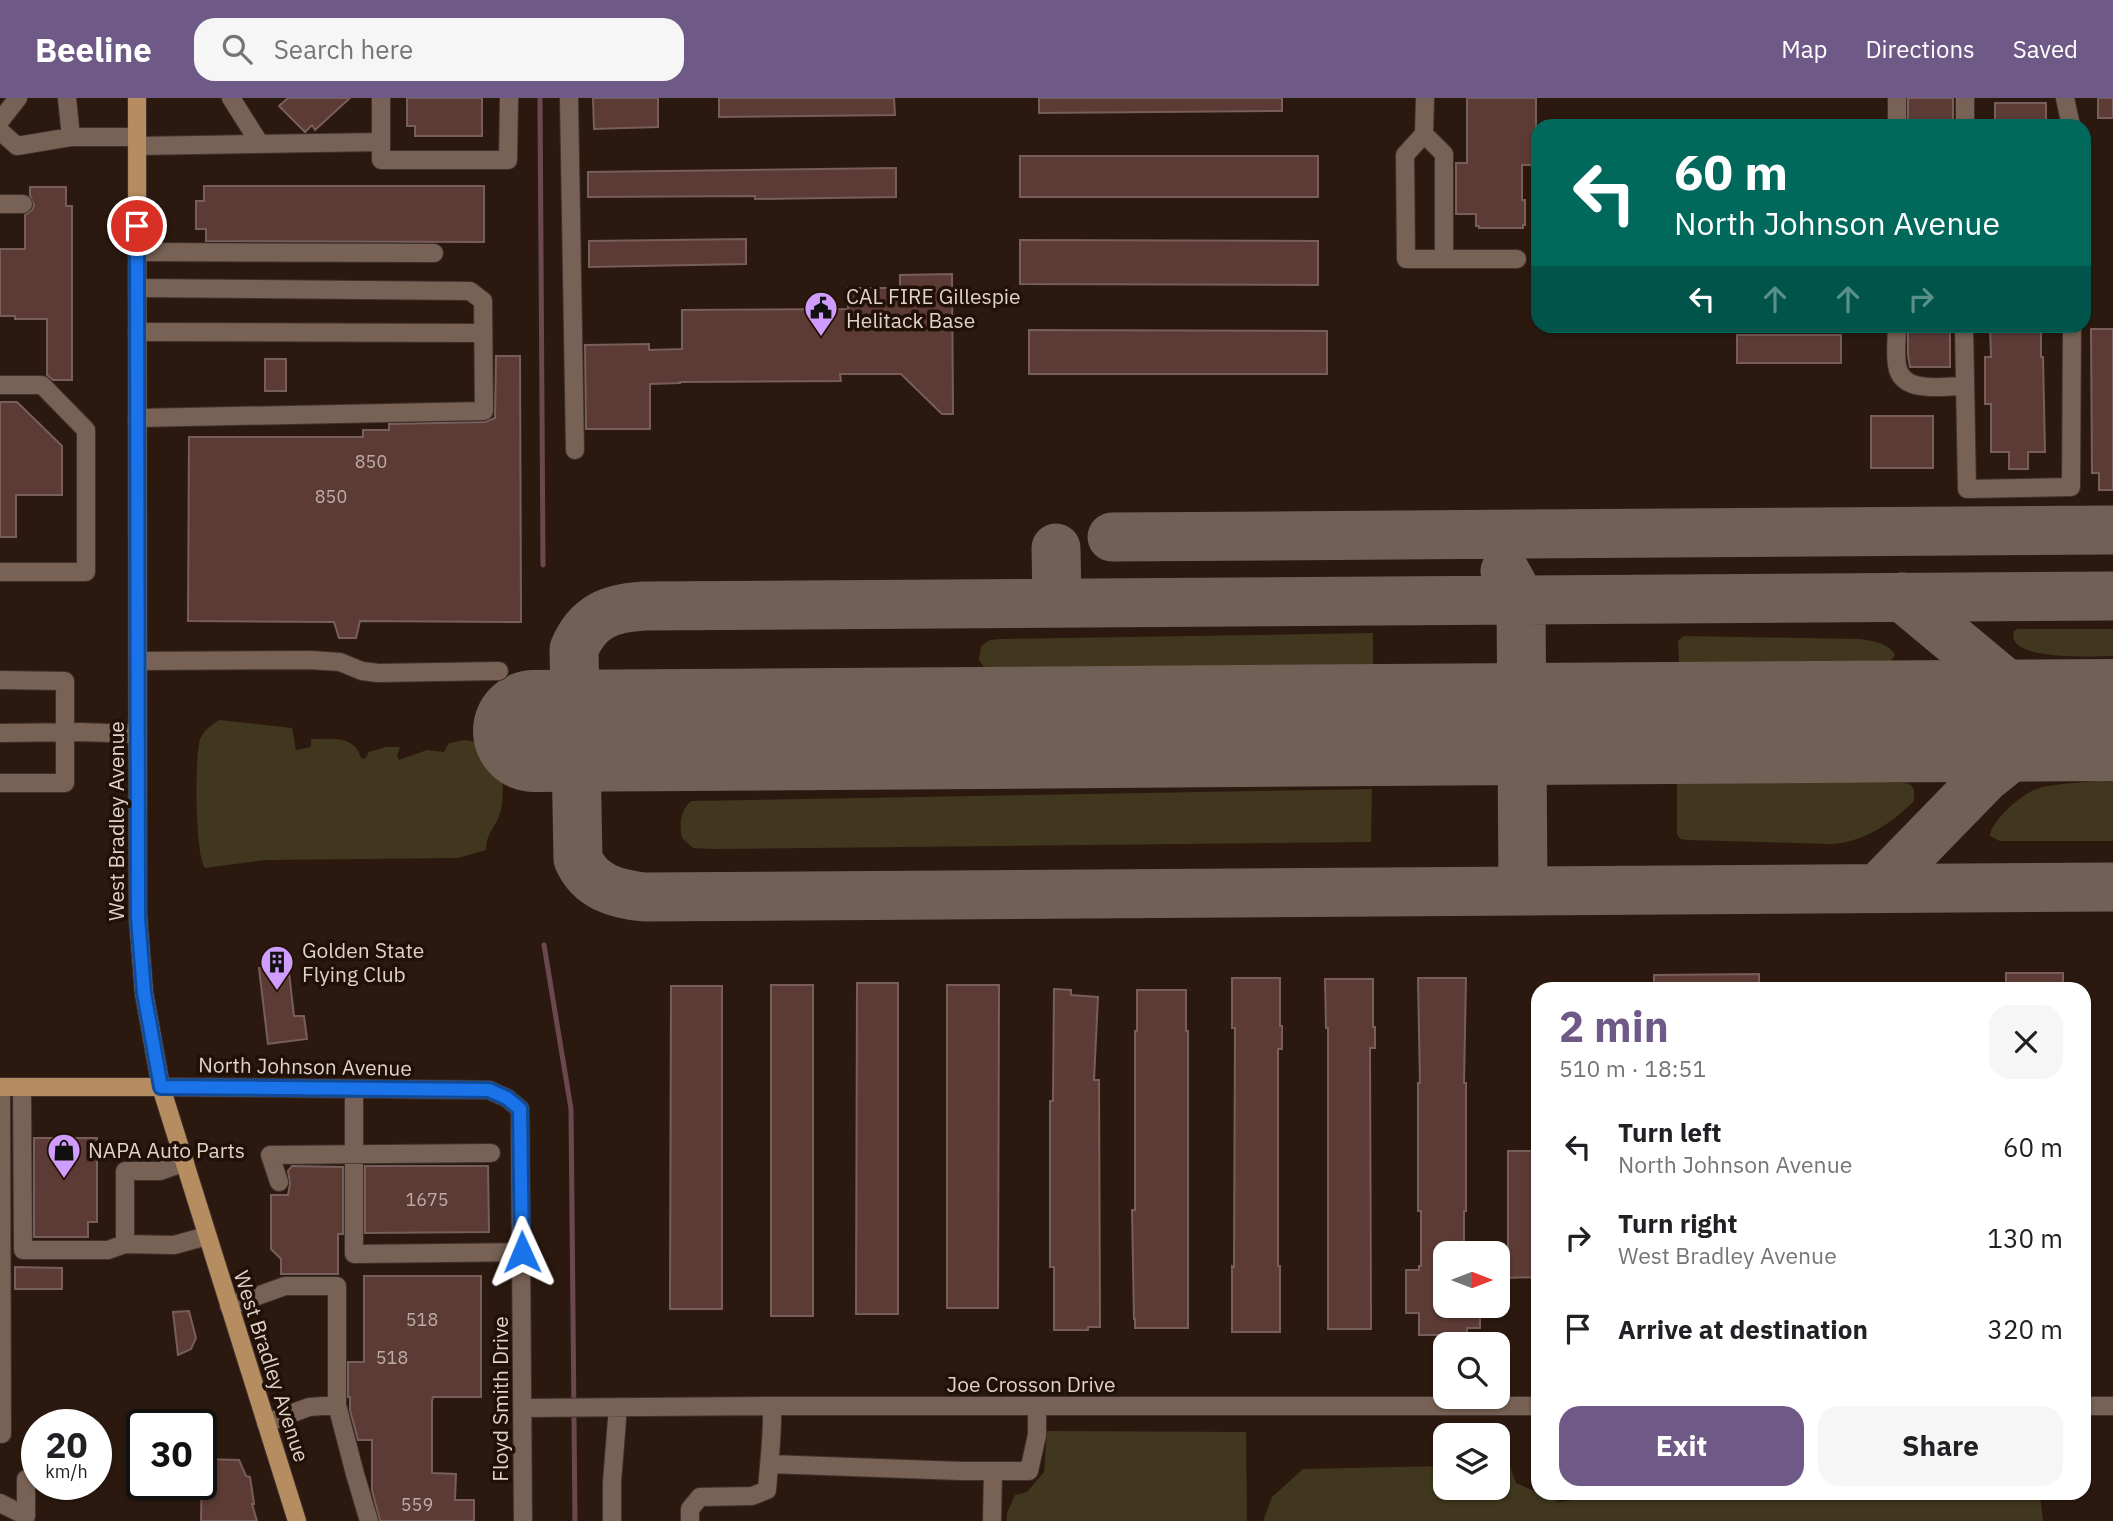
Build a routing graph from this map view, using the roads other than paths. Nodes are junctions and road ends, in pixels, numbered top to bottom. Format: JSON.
{"nodes":[{"id":1,"x":18,"y":98,"type":"edge"},
{"id":2,"x":67,"y":98,"type":"edge"},
{"id":3,"x":137,"y":98,"type":"edge"},
{"id":4,"x":231,"y":98,"type":"edge"},
{"id":5,"x":381,"y":98,"type":"edge"},
{"id":6,"x":509,"y":98,"type":"edge"},
{"id":7,"x":569,"y":98,"type":"edge"},
{"id":8,"x":1424,"y":98,"type":"edge"},
{"id":9,"x":1897,"y":98,"type":"edge"},
{"id":10,"x":1965,"y":98,"type":"edge"},
{"id":11,"x":2065,"y":98,"type":"edge"},
{"id":12,"x":1897,"y":119,"type":"edge"},
{"id":13,"x":1965,"y":119,"type":"edge"},
{"id":14,"x":2070,"y":119,"type":"edge"},
{"id":15,"x":0,"y":121,"type":"edge"},
{"id":16,"x":0,"y":131,"type":"edge"},
{"id":17,"x":1424,"y":134,"type":"junction"},
{"id":18,"x":71,"y":137,"type":"junction"},
{"id":19,"x":137,"y":141,"type":"junction"},
{"id":20,"x":381,"y":142,"type":"junction"},
{"id":21,"x":260,"y":144,"type":"junction"},
{"id":22,"x":0,"y":204,"type":"edge"},
{"id":23,"x":23,"y":204,"type":"dead end"},
{"id":24,"x":137,"y":252,"type":"junction"},
{"id":25,"x":434,"y":253,"type":"dead end"},
{"id":26,"x":1444,"y":259,"type":"junction"},
{"id":27,"x":1517,"y":259,"type":"dead end"},
{"id":28,"x":137,"y":288,"type":"junction"},
{"id":29,"x":137,"y":332,"type":"junction"},
{"id":30,"x":483,"y":333,"type":"junction"},
{"id":31,"x":1897,"y":333,"type":"edge"},
{"id":32,"x":1964,"y":333,"type":"edge"},
{"id":33,"x":2072,"y":333,"type":"edge"},
{"id":34,"x":0,"y":385,"type":"edge"},
{"id":35,"x":1964,"y":386,"type":"junction"},
{"id":36,"x":137,"y":418,"type":"junction"},
{"id":37,"x":575,"y":450,"type":"dead end"},
{"id":38,"x":0,"y":572,"type":"edge"},
{"id":39,"x":138,"y":661,"type":"junction"},
{"id":40,"x":499,"y":671,"type":"dead end"},
{"id":41,"x":0,"y":680,"type":"edge"},
{"id":42,"x":65,"y":732,"type":"junction"},
{"id":43,"x":0,"y":733,"type":"edge"},
{"id":44,"x":138,"y":734,"type":"junction"},
{"id":45,"x":0,"y":783,"type":"edge"},
{"id":46,"x":0,"y":1087,"type":"edge"},
{"id":47,"x":22,"y":1087,"type":"junction"},
{"id":48,"x":161,"y":1087,"type":"junction"},
{"id":49,"x":354,"y":1089,"type":"junction"},
{"id":50,"x":520,"y":1109,"type":"joint"},
{"id":51,"x":354,"y":1153,"type":"junction"},
{"id":52,"x":491,"y":1153,"type":"dead end"},
{"id":53,"x":185,"y":1162,"type":"junction"},
{"id":54,"x":279,"y":1182,"type":"dead end"},
{"id":55,"x":1,"y":1192,"type":"edge"},
{"id":56,"x":207,"y":1236,"type":"junction"},
{"id":57,"x":125,"y":1244,"type":"junction"},
{"id":58,"x":522,"y":1252,"type":"junction"},
{"id":59,"x":229,"y":1306,"type":"junction"},
{"id":60,"x":337,"y":1405,"type":"junction"},
{"id":61,"x":772,"y":1406,"type":"junction"},
{"id":62,"x":1037,"y":1406,"type":"junction"},
{"id":63,"x":1531,"y":1406,"type":"edge"},
{"id":64,"x":2091,"y":1406,"type":"edge"},
{"id":65,"x":2113,"y":1406,"type":"edge"},
{"id":66,"x":611,"y":1407,"type":"junction"},
{"id":67,"x":523,"y":1408,"type":"junction"},
{"id":68,"x":266,"y":1423,"type":"junction"},
{"id":69,"x":2,"y":1434,"type":"dead end"},
{"id":70,"x":769,"y":1464,"type":"junction"},
{"id":71,"x":993,"y":1471,"type":"junction"},
{"id":72,"x":26,"y":1500,"type":"edge"},
{"id":73,"x":0,"y":1503,"type":"edge"},
{"id":74,"x":297,"y":1521,"type":"edge"},
{"id":75,"x":369,"y":1521,"type":"edge"},
{"id":76,"x":523,"y":1521,"type":"edge"},
{"id":77,"x":612,"y":1521,"type":"edge"},
{"id":78,"x":690,"y":1521,"type":"edge"},
{"id":79,"x":992,"y":1521,"type":"edge"}],
"edges":[{"from":1,"to":15,"type":"street"},
{"from":2,"to":18,"type":"street"},
{"from":3,"to":19,"type":"main road","name":"West Bradley Avenue"},
{"from":4,"to":21,"type":"street"},
{"from":5,"to":20,"type":"street"},
{"from":6,"to":20,"type":"street"},
{"from":7,"to":37,"type":"street"},
{"from":8,"to":17,"type":"street"},
{"from":9,"to":12,"type":"street"},
{"from":10,"to":13,"type":"street"},
{"from":11,"to":14,"type":"street"},
{"from":16,"to":18,"type":"street"},
{"from":17,"to":26,"type":"street"},
{"from":17,"to":26,"type":"street"},
{"from":18,"to":19,"type":"street"},
{"from":19,"to":21,"type":"street"},
{"from":19,"to":24,"type":"main road","name":"West Bradley Avenue"},
{"from":20,"to":21,"type":"street"},
{"from":22,"to":23,"type":"street"},
{"from":24,"to":25,"type":"street"},
{"from":24,"to":28,"type":"main road","name":"West Bradley Avenue"},
{"from":26,"to":27,"type":"street"},
{"from":28,"to":29,"type":"main road","name":"West Bradley Avenue"},
{"from":28,"to":30,"type":"street"},
{"from":29,"to":30,"type":"street"},
{"from":29,"to":36,"type":"main road","name":"West Bradley Avenue"},
{"from":30,"to":36,"type":"street"},
{"from":31,"to":35,"type":"street"},
{"from":32,"to":35,"type":"street"},
{"from":33,"to":35,"type":"street"},
{"from":34,"to":38,"type":"street"},
{"from":36,"to":39,"type":"main road","name":"West Bradley Avenue"},
{"from":39,"to":40,"type":"street"},
{"from":39,"to":44,"type":"main road","name":"West Bradley Avenue"},
{"from":41,"to":42,"type":"street"},
{"from":42,"to":43,"type":"street"},
{"from":42,"to":44,"type":"street"},
{"from":42,"to":45,"type":"street"},
{"from":44,"to":48,"type":"main road","name":"West Bradley Avenue"},
{"from":46,"to":47,"type":"main road","name":"North Johnson Avenue"},
{"from":46,"to":55,"type":"street"},
{"from":47,"to":48,"type":"main road","name":"North Johnson Avenue"},
{"from":47,"to":57,"type":"street"},
{"from":48,"to":49,"type":"street","name":"North Johnson Avenue"},
{"from":48,"to":53,"type":"main road","name":"West Bradley Avenue"},
{"from":49,"to":50,"type":"street","name":"North Johnson Avenue"},
{"from":49,"to":51,"type":"street"},
{"from":50,"to":58,"type":"street","name":"Floyd Smith Drive"},
{"from":51,"to":52,"type":"street"},
{"from":51,"to":54,"type":"street"},
{"from":51,"to":58,"type":"street"},
{"from":53,"to":56,"type":"main road","name":"West Bradley Avenue"},
{"from":53,"to":57,"type":"street"},
{"from":55,"to":69,"type":"street"},
{"from":56,"to":57,"type":"street"},
{"from":56,"to":59,"type":"main road","name":"West Bradley Avenue"},
{"from":58,"to":67,"type":"street","name":"Floyd Smith Drive"},
{"from":59,"to":60,"type":"street"},
{"from":59,"to":68,"type":"main road","name":"West Bradley Avenue"},
{"from":60,"to":68,"type":"street"},
{"from":60,"to":75,"type":"street"},
{"from":61,"to":62,"type":"street","name":"Joe Crosson Drive"},
{"from":61,"to":66,"type":"street","name":"Joe Crosson Drive"},
{"from":61,"to":70,"type":"street"},
{"from":62,"to":63,"type":"street","name":"Joe Crosson Drive"},
{"from":62,"to":71,"type":"street"},
{"from":64,"to":65,"type":"street"},
{"from":66,"to":67,"type":"street","name":"Joe Crosson Drive"},
{"from":66,"to":77,"type":"street"},
{"from":67,"to":76,"type":"street","name":"Floyd Smith Drive"},
{"from":68,"to":74,"type":"main road","name":"West Bradley Avenue"},
{"from":70,"to":71,"type":"street"},
{"from":70,"to":78,"type":"street"},
{"from":71,"to":79,"type":"street"},
{"from":72,"to":73,"type":"street"}]}
